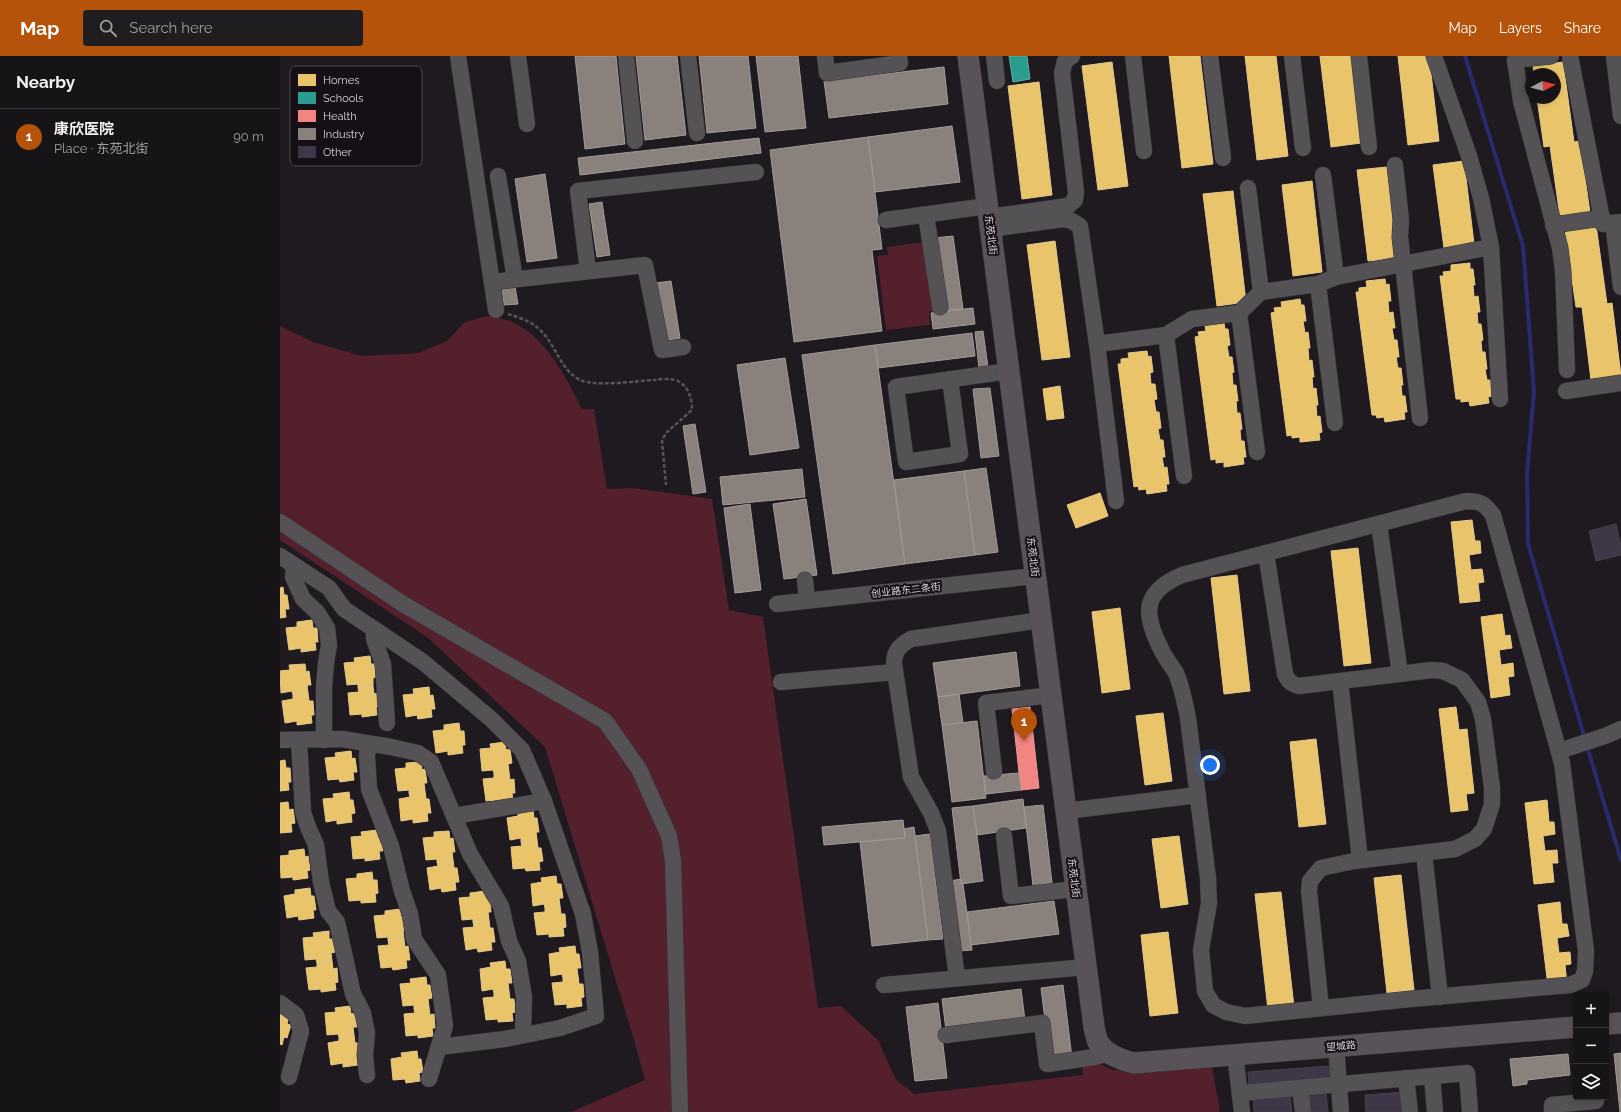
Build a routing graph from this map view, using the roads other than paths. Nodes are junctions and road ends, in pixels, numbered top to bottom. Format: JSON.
{"nodes":[{"id":1,"x":458,"y":56,"type":"edge"},
{"id":2,"x":518,"y":56,"type":"edge"},
{"id":3,"x":626,"y":56,"type":"edge"},
{"id":4,"x":688,"y":56,"type":"edge"},
{"id":5,"x":825,"y":56,"type":"edge"},
{"id":6,"x":899,"y":56,"type":"edge"},
{"id":7,"x":968,"y":56,"type":"edge"},
{"id":8,"x":994,"y":56,"type":"edge"},
{"id":9,"x":1133,"y":56,"type":"edge"},
{"id":10,"x":1210,"y":56,"type":"edge"},
{"id":11,"x":1292,"y":56,"type":"edge"},
{"id":12,"x":1359,"y":56,"type":"edge"},
{"id":13,"x":1434,"y":56,"type":"edge"},
{"id":14,"x":1551,"y":56,"type":"edge"},
{"id":15,"x":1570,"y":56,"type":"edge"},
{"id":16,"x":1614,"y":56,"type":"edge"},
{"id":17,"x":1064,"y":58,"type":"edge"},
{"id":18,"x":997,"y":80,"type":"dead end"},
{"id":19,"x":1621,"y":116,"type":"edge"},
{"id":20,"x":527,"y":124,"type":"dead end"},
{"id":21,"x":697,"y":133,"type":"dead end"},
{"id":22,"x":635,"y":141,"type":"dead end"},
{"id":23,"x":1369,"y":147,"type":"dead end"},
{"id":24,"x":1303,"y":148,"type":"dead end"},
{"id":25,"x":1144,"y":151,"type":"dead end"},
{"id":26,"x":1223,"y":158,"type":"dead end"},
{"id":27,"x":1395,"y":165,"type":"dead end"},
{"id":28,"x":756,"y":172,"type":"dead end"},
{"id":29,"x":1323,"y":175,"type":"dead end"},
{"id":30,"x":498,"y":176,"type":"dead end"},
{"id":31,"x":1248,"y":188,"type":"dead end"},
{"id":32,"x":1076,"y":192,"type":"junction"},
{"id":33,"x":926,"y":215,"type":"junction"},
{"id":34,"x":989,"y":218,"type":"junction"},
{"id":35,"x":886,"y":220,"type":"dead end"},
{"id":36,"x":1612,"y":221,"type":"edge"},
{"id":37,"x":1553,"y":224,"type":"junction"},
{"id":38,"x":1080,"y":226,"type":"junction"},
{"id":39,"x":1491,"y":247,"type":"junction"},
{"id":40,"x":1403,"y":264,"type":"junction"},
{"id":41,"x":588,"y":271,"type":"junction"},
{"id":42,"x":1336,"y":277,"type":"junction"},
{"id":43,"x":515,"y":279,"type":"junction"},
{"id":44,"x":492,"y":282,"type":"junction"},
{"id":45,"x":1318,"y":284,"type":"junction"},
{"id":46,"x":1621,"y":287,"type":"edge"},
{"id":47,"x":1261,"y":292,"type":"junction"},
{"id":48,"x":940,"y":307,"type":"dead end"},
{"id":49,"x":496,"y":310,"type":"road end"},
{"id":50,"x":1239,"y":312,"type":"junction"},
{"id":51,"x":1166,"y":335,"type":"junction"},
{"id":52,"x":1097,"y":344,"type":"junction"},
{"id":53,"x":683,"y":347,"type":"dead end"},
{"id":54,"x":1567,"y":370,"type":"dead end"},
{"id":55,"x":1009,"y":371,"type":"junction"},
{"id":56,"x":950,"y":379,"type":"junction"},
{"id":57,"x":1621,"y":383,"type":"edge"},
{"id":58,"x":1566,"y":391,"type":"dead end"},
{"id":59,"x":1500,"y":399,"type":"dead end"},
{"id":60,"x":1420,"y":418,"type":"dead end"},
{"id":61,"x":1335,"y":423,"type":"dead end"},
{"id":62,"x":1257,"y":452,"type":"dead end"},
{"id":63,"x":1184,"y":476,"type":"dead end"},
{"id":64,"x":1116,"y":501,"type":"dead end"},
{"id":65,"x":280,"y":522,"type":"edge"},
{"id":66,"x":1379,"y":524,"type":"junction"},
{"id":67,"x":1266,"y":553,"type":"junction"},
{"id":68,"x":280,"y":556,"type":"edge"},
{"id":69,"x":294,"y":565,"type":"junction"},
{"id":70,"x":1035,"y":576,"type":"junction"},
{"id":71,"x":805,"y":580,"type":"dead end"},
{"id":72,"x":807,"y":600,"type":"junction"},
{"id":73,"x":777,"y":604,"type":"dead end"},
{"id":74,"x":1041,"y":620,"type":"junction"},
{"id":75,"x":374,"y":629,"type":"junction"},
{"id":76,"x":895,"y":672,"type":"junction"},
{"id":77,"x":1400,"y":674,"type":"junction"},
{"id":78,"x":1340,"y":681,"type":"junction"},
{"id":79,"x":781,"y":682,"type":"dead end"},
{"id":80,"x":1051,"y":695,"type":"junction"},
{"id":81,"x":387,"y":723,"type":"dead end"},
{"id":82,"x":1621,"y":729,"type":"edge"},
{"id":83,"x":280,"y":740,"type":"edge"},
{"id":84,"x":299,"y":740,"type":"junction"},
{"id":85,"x":324,"y":740,"type":"junction"},
{"id":86,"x":368,"y":744,"type":"junction"},
{"id":87,"x":1564,"y":749,"type":"junction"},
{"id":88,"x":994,"y":771,"type":"dead end"},
{"id":89,"x":1198,"y":795,"type":"junction"},
{"id":90,"x":544,"y":801,"type":"junction"},
{"id":91,"x":1066,"y":811,"type":"junction"},
{"id":92,"x":454,"y":816,"type":"junction"},
{"id":93,"x":1004,"y":836,"type":"dead end"},
{"id":94,"x":1424,"y":853,"type":"junction"},
{"id":95,"x":1360,"y":860,"type":"junction"},
{"id":96,"x":1076,"y":889,"type":"junction"},
{"id":97,"x":1086,"y":967,"type":"junction"},
{"id":98,"x":957,"y":978,"type":"junction"},
{"id":99,"x":884,"y":985,"type":"dead end"},
{"id":100,"x":1440,"y":997,"type":"junction"},
{"id":101,"x":280,"y":1003,"type":"edge"},
{"id":102,"x":1321,"y":1008,"type":"junction"},
{"id":103,"x":1621,"y":1023,"type":"edge"},
{"id":104,"x":1609,"y":1024,"type":"edge"},
{"id":105,"x":1573,"y":1027,"type":"edge"},
{"id":106,"x":523,"y":1034,"type":"junction"},
{"id":107,"x":946,"y":1035,"type":"dead end"},
{"id":108,"x":1336,"y":1046,"type":"junction"},
{"id":109,"x":439,"y":1047,"type":"junction"},
{"id":110,"x":1109,"y":1053,"type":"junction"},
{"id":111,"x":1235,"y":1054,"type":"junction"},
{"id":112,"x":367,"y":1075,"type":"dead end"},
{"id":113,"x":1432,"y":1076,"type":"junction"},
{"id":114,"x":289,"y":1077,"type":"dead end"},
{"id":115,"x":1406,"y":1078,"type":"junction"},
{"id":116,"x":429,"y":1080,"type":"dead end"},
{"id":117,"x":1339,"y":1084,"type":"junction"},
{"id":118,"x":1300,"y":1088,"type":"junction"},
{"id":119,"x":1240,"y":1093,"type":"junction"},
{"id":120,"x":1596,"y":1100,"type":"edge"},
{"id":121,"x":680,"y":1112,"type":"edge"},
{"id":122,"x":1242,"y":1112,"type":"edge"},
{"id":123,"x":1303,"y":1112,"type":"edge"},
{"id":124,"x":1341,"y":1112,"type":"edge"},
{"id":125,"x":1410,"y":1112,"type":"edge"},
{"id":126,"x":1435,"y":1112,"type":"edge"},
{"id":127,"x":1470,"y":1112,"type":"edge"},
{"id":128,"x":1552,"y":1112,"type":"edge"}],
"edges":[{"from":1,"to":44,"type":"street"},
{"from":2,"to":20,"type":"street"},
{"from":3,"to":22,"type":"street"},
{"from":4,"to":21,"type":"street"},
{"from":5,"to":6,"type":"street"},
{"from":7,"to":34,"type":"main road","name":"东苑北街"},
{"from":8,"to":18,"type":"street"},
{"from":9,"to":25,"type":"street"},
{"from":10,"to":26,"type":"street"},
{"from":11,"to":24,"type":"street"},
{"from":12,"to":23,"type":"street"},
{"from":13,"to":39,"type":"street"},
{"from":14,"to":37,"type":"street"},
{"from":15,"to":36,"type":"street"},
{"from":16,"to":19,"type":"street"},
{"from":17,"to":32,"type":"street"},
{"from":27,"to":40,"type":"street"},
{"from":28,"to":41,"type":"street"},
{"from":29,"to":42,"type":"street"},
{"from":30,"to":43,"type":"street"},
{"from":31,"to":47,"type":"street"},
{"from":32,"to":34,"type":"street"},
{"from":32,"to":38,"type":"street"},
{"from":33,"to":34,"type":"street"},
{"from":33,"to":35,"type":"street"},
{"from":33,"to":48,"type":"street"},
{"from":34,"to":38,"type":"street"},
{"from":34,"to":55,"type":"main road","name":"东苑北街"},
{"from":36,"to":37,"type":"street"},
{"from":36,"to":46,"type":"street"},
{"from":37,"to":54,"type":"street"},
{"from":38,"to":52,"type":"street"},
{"from":39,"to":40,"type":"street"},
{"from":39,"to":59,"type":"street"},
{"from":40,"to":42,"type":"street"},
{"from":40,"to":60,"type":"street"},
{"from":41,"to":43,"type":"street"},
{"from":41,"to":53,"type":"street"},
{"from":42,"to":45,"type":"street"},
{"from":43,"to":44,"type":"street"},
{"from":44,"to":49,"type":"street"},
{"from":45,"to":47,"type":"street"},
{"from":45,"to":61,"type":"street"},
{"from":47,"to":50,"type":"street"},
{"from":50,"to":51,"type":"street"},
{"from":50,"to":62,"type":"street"},
{"from":51,"to":52,"type":"street"},
{"from":51,"to":63,"type":"street"},
{"from":52,"to":64,"type":"street"},
{"from":55,"to":56,"type":"street"},
{"from":55,"to":70,"type":"main road","name":"东苑北街"},
{"from":56,"to":56,"type":"street"},
{"from":57,"to":58,"type":"street"},
{"from":65,"to":121,"type":"street"},
{"from":66,"to":67,"type":"street"},
{"from":66,"to":77,"type":"street"},
{"from":66,"to":87,"type":"street"},
{"from":67,"to":78,"type":"street"},
{"from":67,"to":89,"type":"street"},
{"from":68,"to":69,"type":"street"},
{"from":69,"to":75,"type":"street"},
{"from":69,"to":85,"type":"street"},
{"from":70,"to":72,"type":"street","name":"创业路东二条街"},
{"from":70,"to":74,"type":"main road","name":"东苑北街"},
{"from":71,"to":72,"type":"street"},
{"from":72,"to":73,"type":"street","name":"创业路东二条街"},
{"from":74,"to":76,"type":"street"},
{"from":74,"to":80,"type":"main road","name":"东苑北街"},
{"from":75,"to":81,"type":"street"},
{"from":75,"to":90,"type":"street"},
{"from":76,"to":79,"type":"street"},
{"from":76,"to":98,"type":"street"},
{"from":77,"to":78,"type":"street"},
{"from":77,"to":94,"type":"street"},
{"from":78,"to":95,"type":"street"},
{"from":80,"to":88,"type":"street"},
{"from":80,"to":91,"type":"main road","name":"东苑北街"},
{"from":82,"to":87,"type":"street"},
{"from":83,"to":84,"type":"street"},
{"from":84,"to":85,"type":"street"},
{"from":84,"to":112,"type":"street"},
{"from":85,"to":86,"type":"street"},
{"from":86,"to":92,"type":"street"},
{"from":86,"to":109,"type":"street"},
{"from":87,"to":100,"type":"street"},
{"from":89,"to":91,"type":"street"},
{"from":89,"to":102,"type":"street"},
{"from":90,"to":92,"type":"street"},
{"from":90,"to":106,"type":"street"},
{"from":91,"to":96,"type":"main road","name":"东苑北街"},
{"from":92,"to":106,"type":"street"},
{"from":93,"to":96,"type":"street"},
{"from":94,"to":95,"type":"street"},
{"from":94,"to":100,"type":"street"},
{"from":95,"to":102,"type":"street"},
{"from":96,"to":97,"type":"main road","name":"东苑北街"},
{"from":97,"to":98,"type":"street"},
{"from":97,"to":110,"type":"main road","name":"东苑北街"},
{"from":98,"to":99,"type":"street"},
{"from":100,"to":102,"type":"street"},
{"from":101,"to":114,"type":"street"},
{"from":103,"to":104,"type":"main road"},
{"from":105,"to":108,"type":"main road","name":"望城路"},
{"from":106,"to":109,"type":"street"},
{"from":107,"to":110,"type":"street"},
{"from":108,"to":111,"type":"main road","name":"望城路"},
{"from":108,"to":117,"type":"street"},
{"from":109,"to":116,"type":"street"},
{"from":110,"to":111,"type":"main road","name":"望城路"},
{"from":111,"to":119,"type":"street"},
{"from":113,"to":115,"type":"street"},
{"from":113,"to":126,"type":"street"},
{"from":113,"to":127,"type":"street"},
{"from":115,"to":117,"type":"street"},
{"from":115,"to":125,"type":"street"},
{"from":117,"to":118,"type":"street"},
{"from":117,"to":124,"type":"street"},
{"from":118,"to":119,"type":"street"},
{"from":118,"to":123,"type":"street"},
{"from":119,"to":122,"type":"street"},
{"from":120,"to":128,"type":"street"}]}
